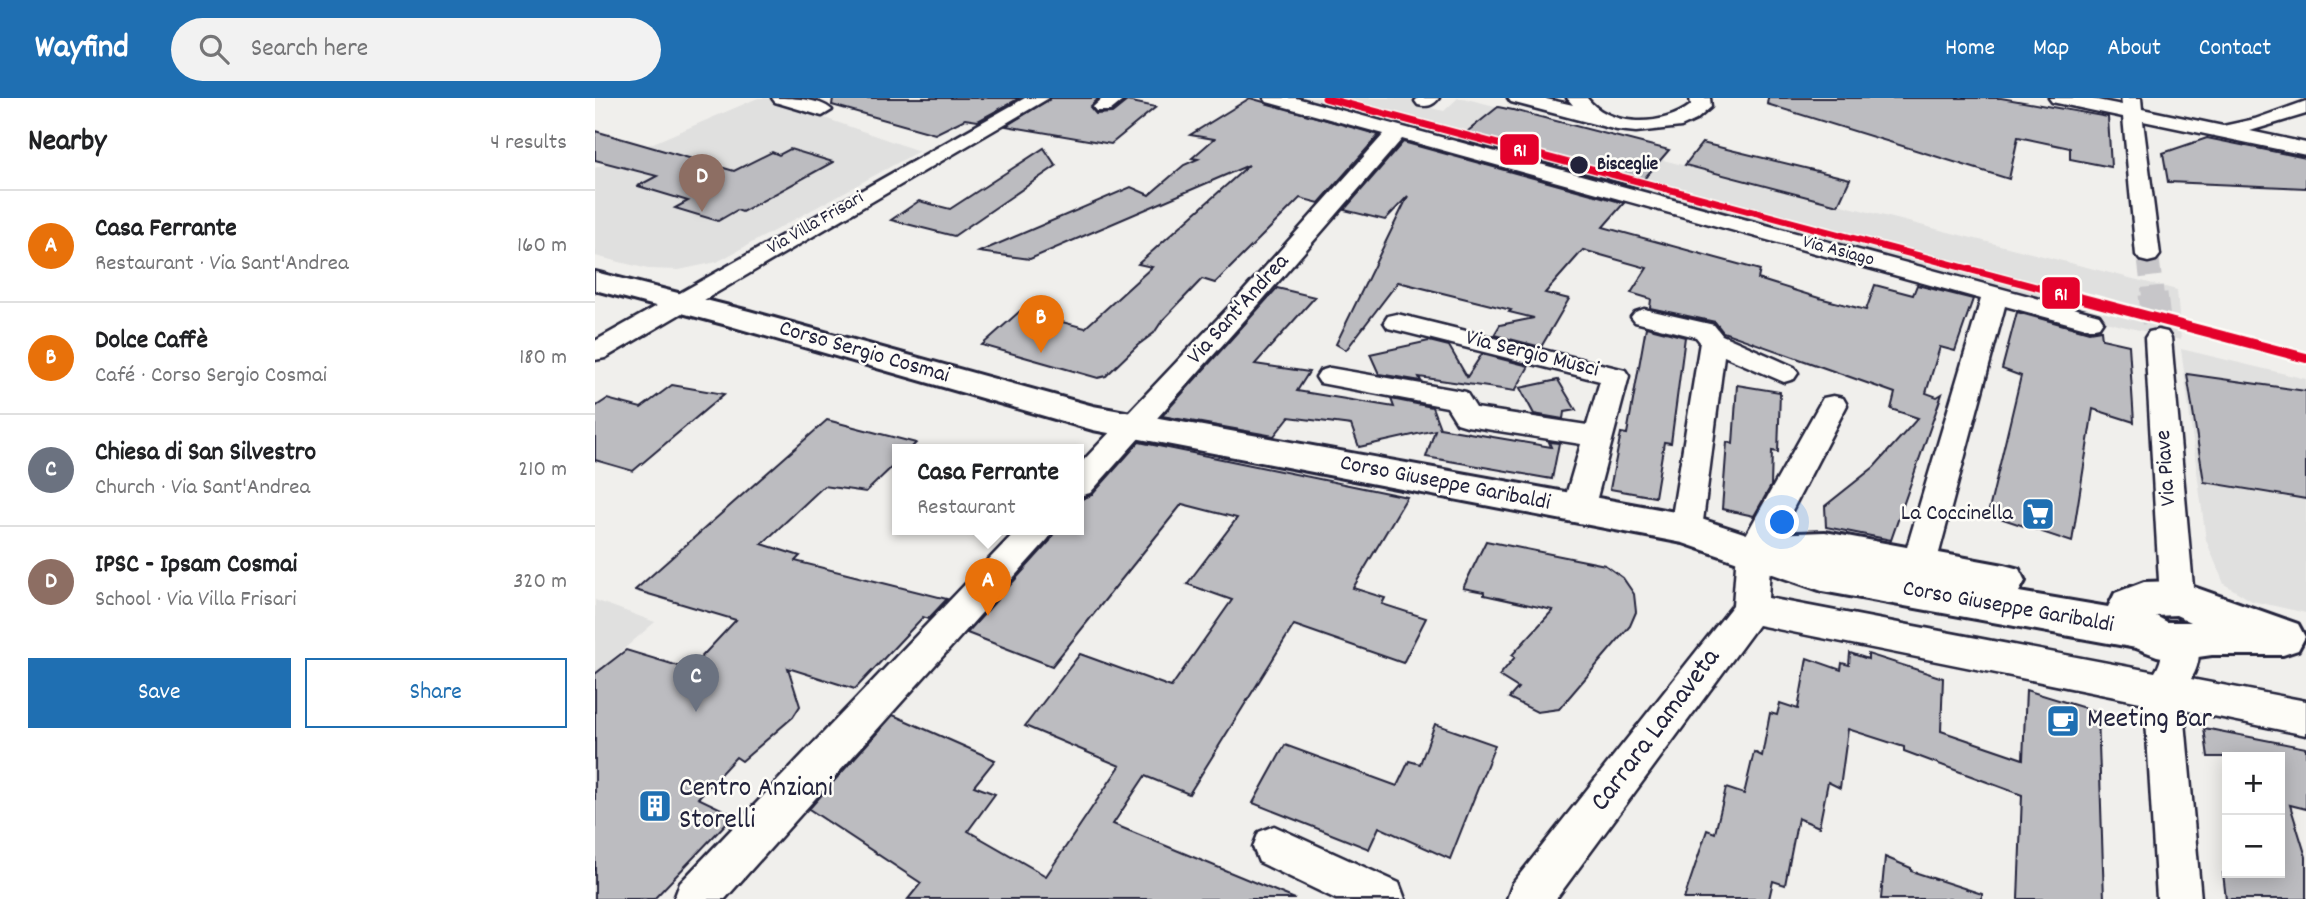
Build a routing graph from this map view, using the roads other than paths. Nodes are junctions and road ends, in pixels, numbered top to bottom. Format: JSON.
{"nodes":[{"id":1,"x":782,"y":98,"type":"edge"},
{"id":2,"x":1039,"y":98,"type":"edge"},
{"id":3,"x":1274,"y":98,"type":"edge"},
{"id":4,"x":1518,"y":98,"type":"edge"},
{"id":5,"x":1577,"y":98,"type":"edge"},
{"id":6,"x":1700,"y":98,"type":"edge"},
{"id":7,"x":2059,"y":98,"type":"edge"},
{"id":8,"x":2132,"y":106,"type":"edge"},
{"id":9,"x":2306,"y":107,"type":"edge"},
{"id":10,"x":822,"y":110,"type":"dead end"},
{"id":11,"x":1594,"y":116,"type":"junction"},
{"id":12,"x":2216,"y":131,"type":"junction"},
{"id":13,"x":1398,"y":132,"type":"junction"},
{"id":14,"x":2166,"y":141,"type":"dead end"},
{"id":15,"x":2306,"y":149,"type":"edge"},
{"id":16,"x":2148,"y":255,"type":"tunnel mouth"},
{"id":17,"x":595,"y":281,"type":"edge"},
{"id":18,"x":1995,"y":295,"type":"junction"},
{"id":19,"x":679,"y":302,"type":"junction"},
{"id":20,"x":1644,"y":317,"type":"dead end"},
{"id":21,"x":2090,"y":321,"type":"dead end"},
{"id":22,"x":1397,"y":322,"type":"dead end"},
{"id":23,"x":2158,"y":338,"type":"tunnel mouth"},
{"id":24,"x":1713,"y":341,"type":"junction"},
{"id":25,"x":595,"y":352,"type":"edge"},
{"id":26,"x":1784,"y":373,"type":"dead end"},
{"id":27,"x":1330,"y":377,"type":"dead end"},
{"id":28,"x":1833,"y":405,"type":"dead end"},
{"id":29,"x":1134,"y":425,"type":"junction"},
{"id":30,"x":1598,"y":437,"type":"junction"},
{"id":31,"x":1084,"y":480,"type":"edge"},
{"id":32,"x":1578,"y":509,"type":"junction"},
{"id":33,"x":1686,"y":529,"type":"junction"},
{"id":34,"x":1032,"y":535,"type":"edge"},
{"id":35,"x":1753,"y":551,"type":"junction"},
{"id":36,"x":1919,"y":564,"type":"junction"},
{"id":37,"x":1750,"y":609,"type":"junction"},
{"id":38,"x":2174,"y":620,"type":"junction"},
{"id":39,"x":2295,"y":639,"type":"edge"},
{"id":40,"x":2163,"y":691,"type":"junction"},
{"id":41,"x":2306,"y":718,"type":"edge"},
{"id":42,"x":1274,"y":847,"type":"dead end"},
{"id":43,"x":696,"y":899,"type":"edge"},
{"id":44,"x":1383,"y":899,"type":"edge"},
{"id":45,"x":1529,"y":899,"type":"edge"},
{"id":46,"x":2179,"y":899,"type":"edge"}],
"edges":[{"from":1,"to":10,"type":"street"},
{"from":2,"to":19,"type":"street","name":"Via Villa Frisari"},
{"from":3,"to":13,"type":"street","name":"Via Asiago"},
{"from":4,"to":11,"type":"street"},
{"from":5,"to":11,"type":"street"},
{"from":6,"to":11,"type":"street"},
{"from":7,"to":8,"type":"street"},
{"from":8,"to":12,"type":"street"},
{"from":8,"to":16,"type":"street"},
{"from":9,"to":12,"type":"street"},
{"from":12,"to":14,"type":"street"},
{"from":12,"to":15,"type":"street"},
{"from":13,"to":18,"type":"street","name":"Via Asiago"},
{"from":13,"to":29,"type":"street","name":"Via Sant'Andrea"},
{"from":17,"to":19,"type":"main road","name":"Corso Sergio Cosmai"},
{"from":18,"to":21,"type":"street","name":"Via Asiago"},
{"from":18,"to":36,"type":"street"},
{"from":19,"to":25,"type":"street","name":"Via Villa Frisari"},
{"from":19,"to":29,"type":"main road","name":"Corso Sergio Cosmai"},
{"from":20,"to":24,"type":"street"},
{"from":22,"to":30,"type":"street","name":"Via Sergio Musci"},
{"from":23,"to":38,"type":"street","name":"Via Piave"},
{"from":24,"to":26,"type":"street"},
{"from":24,"to":33,"type":"street"},
{"from":27,"to":30,"type":"street"},
{"from":28,"to":35,"type":"street"},
{"from":29,"to":31,"type":"street","name":"Via Sant'Andrea"},
{"from":29,"to":32,"type":"main road","name":"Corso Giuseppe Garibaldi"},
{"from":30,"to":32,"type":"street","name":"Via Sergio Musci"},
{"from":32,"to":33,"type":"main road","name":"Corso Giuseppe Garibaldi"},
{"from":33,"to":35,"type":"main road","name":"Corso Giuseppe Garibaldi"},
{"from":34,"to":43,"type":"street"},
{"from":35,"to":36,"type":"main road","name":"Corso Giuseppe Garibaldi"},
{"from":35,"to":37,"type":"street"},
{"from":35,"to":38,"type":"main road","name":"Corso Giuseppe Garibaldi"},
{"from":36,"to":38,"type":"main road","name":"Corso Giuseppe Garibaldi"},
{"from":37,"to":40,"type":"street"},
{"from":37,"to":45,"type":"street","name":"Carrara Lamaveta"},
{"from":38,"to":39,"type":"main road","name":"Corso Giuseppe Garibaldi"},
{"from":38,"to":40,"type":"street","name":"Via Piave"},
{"from":40,"to":41,"type":"street"},
{"from":40,"to":46,"type":"street"},
{"from":42,"to":44,"type":"street"}]}
